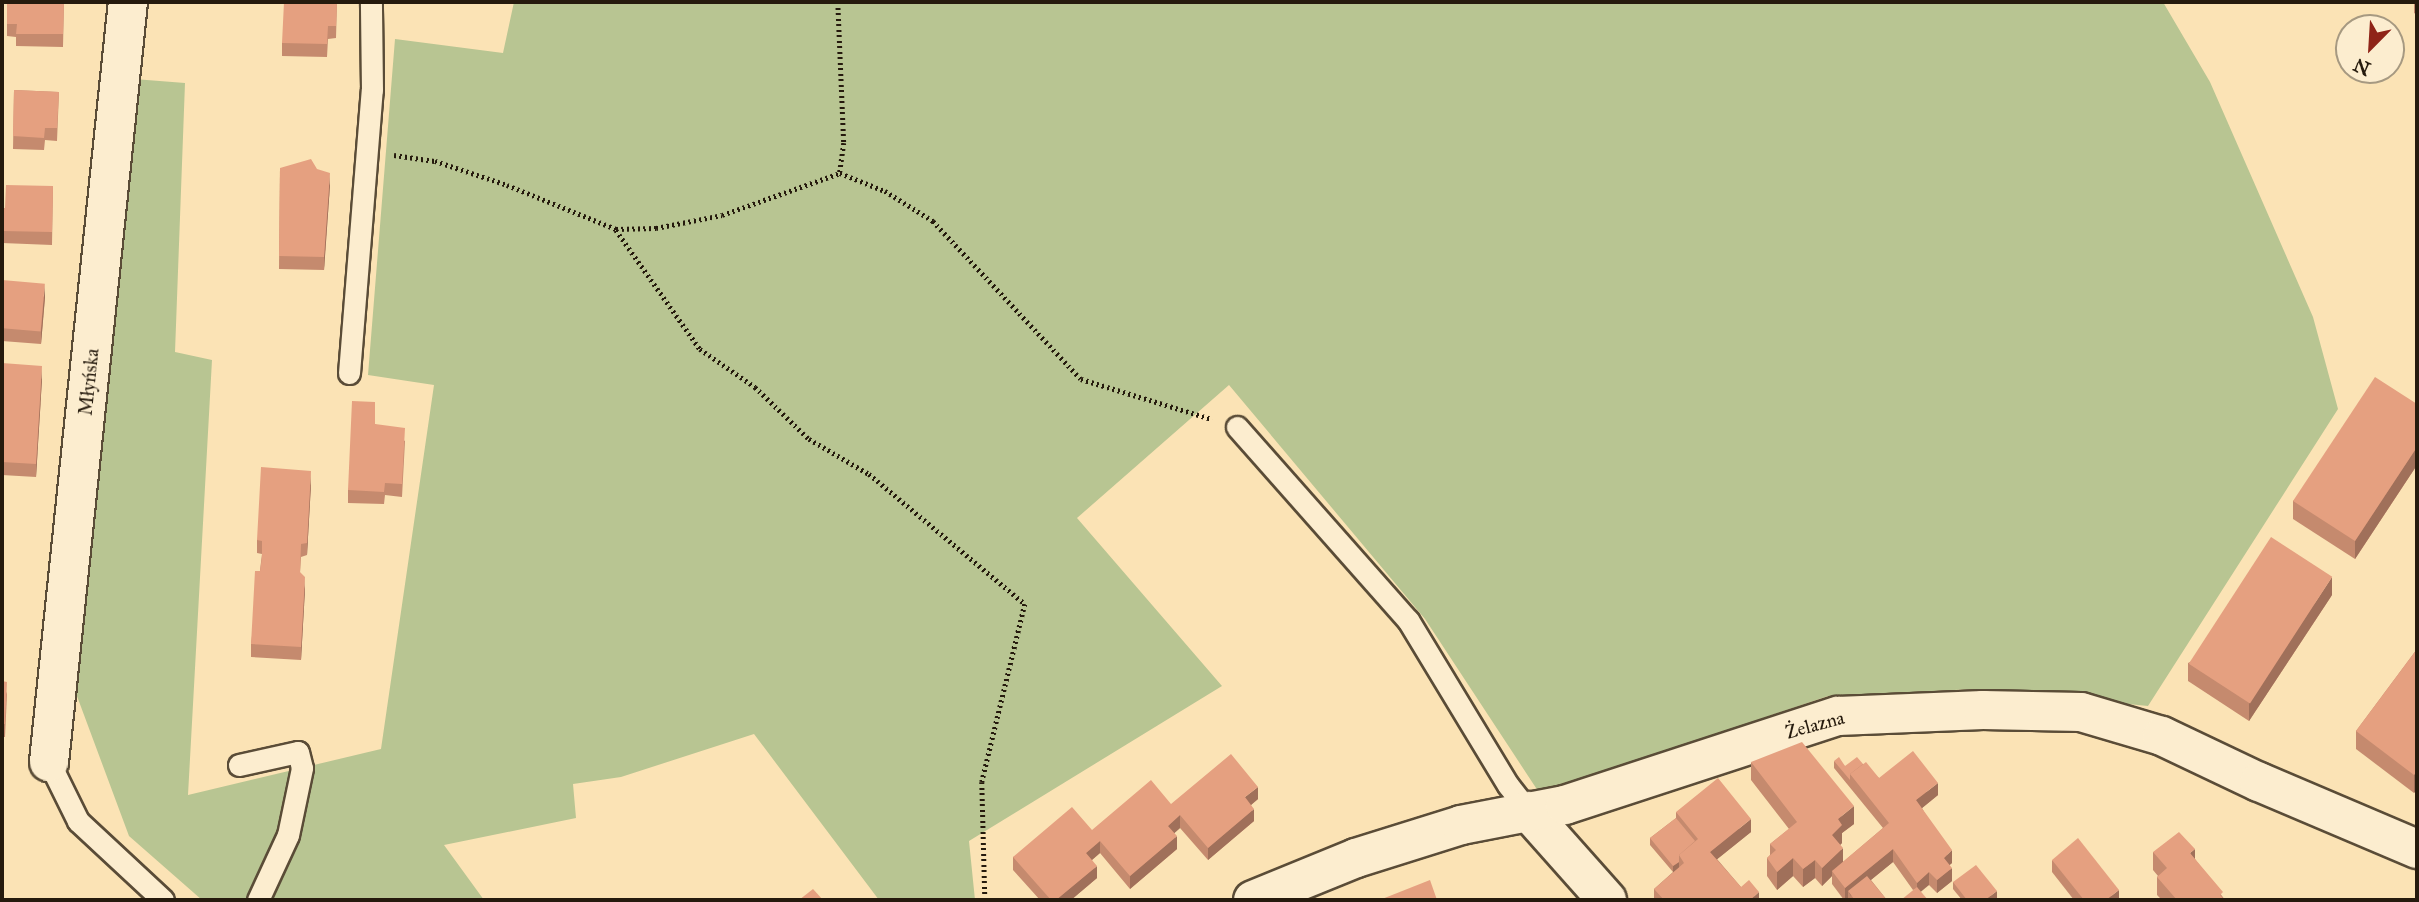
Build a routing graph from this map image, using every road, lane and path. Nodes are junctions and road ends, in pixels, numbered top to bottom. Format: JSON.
{"nodes":[{"id":1,"x":128,"y":2,"type":"edge"},
{"id":2,"x":371,"y":2,"type":"edge"},
{"id":3,"x":838,"y":2,"type":"edge"},
{"id":4,"x":366,"y":151,"type":"junction"},
{"id":5,"x":840,"y":173,"type":"junction"},
{"id":6,"x":616,"y":229,"type":"junction"},
{"id":7,"x":349,"y":373,"type":"dead end"},
{"id":8,"x":1237,"y":427,"type":"joint"},
{"id":9,"x":49,"y":762,"type":"joint"},
{"id":10,"x":239,"y":765,"type":"dead end"},
{"id":11,"x":1528,"y":811,"type":"junction"},
{"id":12,"x":2417,"y":849,"type":"edge"},
{"id":13,"x":163,"y":900,"type":"edge"},
{"id":14,"x":258,"y":900,"type":"edge"},
{"id":15,"x":985,"y":900,"type":"edge"},
{"id":16,"x":1253,"y":900,"type":"edge"},
{"id":17,"x":1607,"y":900,"type":"edge"}],
"edges":[{"from":1,"to":9,"type":"street","name":"Młyńska"},
{"from":2,"to":4,"type":"lane"},
{"from":3,"to":5,"type":"path"},
{"from":4,"to":6,"type":"path"},
{"from":4,"to":7,"type":"lane"},
{"from":5,"to":6,"type":"path"},
{"from":5,"to":8,"type":"path"},
{"from":6,"to":15,"type":"path"},
{"from":8,"to":11,"type":"lane"},
{"from":9,"to":13,"type":"lane"},
{"from":10,"to":14,"type":"lane"},
{"from":11,"to":12,"type":"street","name":"Żelazna"},
{"from":11,"to":16,"type":"street","name":"Żelazna"},
{"from":11,"to":17,"type":"street"}]}
